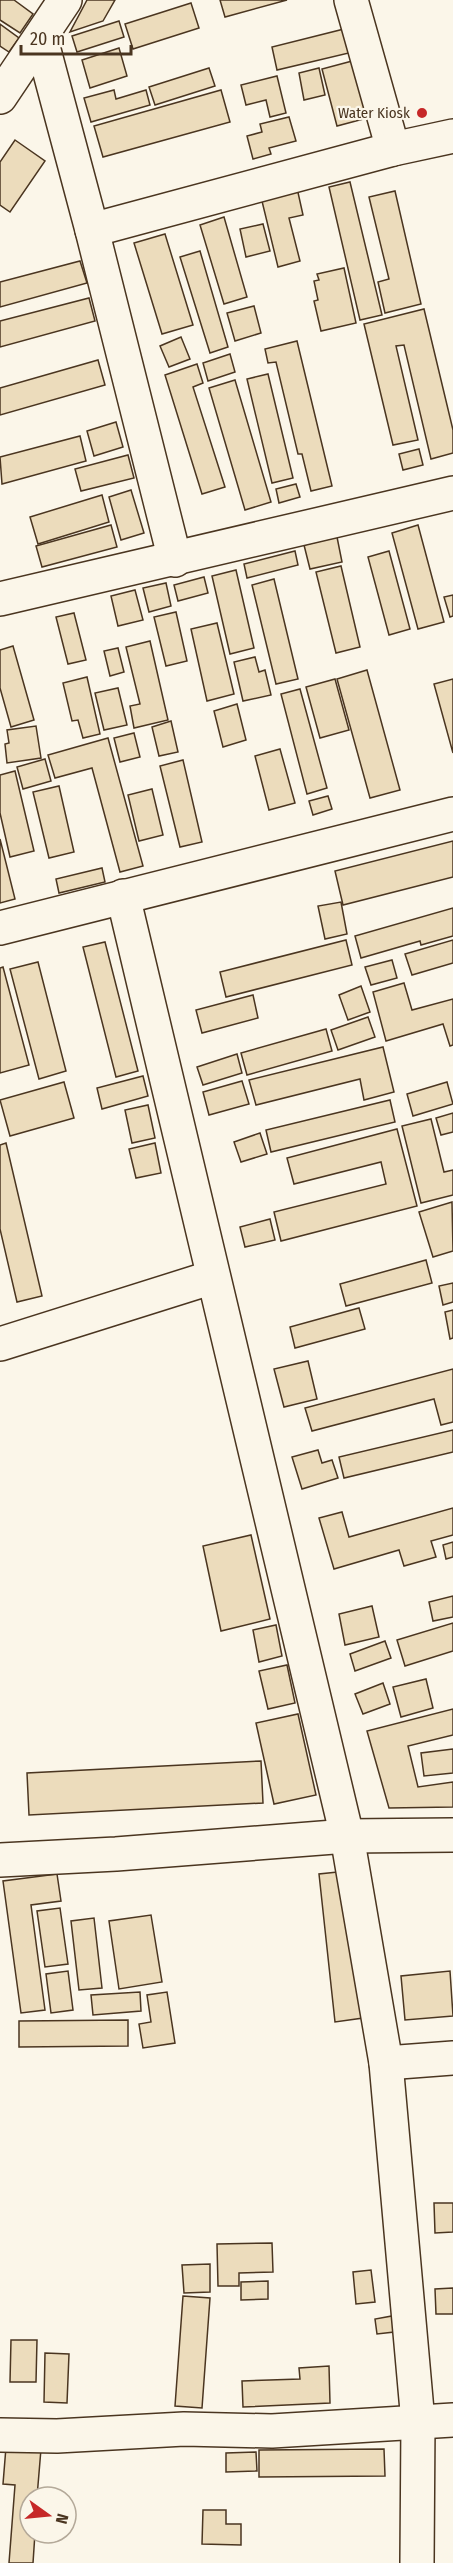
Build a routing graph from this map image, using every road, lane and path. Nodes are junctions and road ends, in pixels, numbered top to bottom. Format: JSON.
{"nodes":[{"id":1,"x":65,"y":0,"type":"edge"},
{"id":2,"x":351,"y":0,"type":"edge"},
{"id":3,"x":41,"y":39,"type":"junction"},
{"id":4,"x":0,"y":97,"type":"edge"},
{"id":5,"x":453,"y":136,"type":"edge"},
{"id":6,"x":393,"y":149,"type":"junction"},
{"id":7,"x":92,"y":230,"type":"junction"},
{"id":8,"x":453,"y":493,"type":"edge"},
{"id":9,"x":175,"y":560,"type":"junction"},
{"id":10,"x":0,"y":600,"type":"edge"},
{"id":11,"x":453,"y":814,"type":"edge"},
{"id":12,"x":123,"y":896,"type":"junction"},
{"id":13,"x":0,"y":928,"type":"edge"},
{"id":14,"x":213,"y":1276,"type":"junction"},
{"id":15,"x":0,"y":1344,"type":"edge"},
{"id":16,"x":453,"y":1834,"type":"edge"},
{"id":17,"x":347,"y":1836,"type":"junction"},
{"id":18,"x":0,"y":1860,"type":"edge"},
{"id":19,"x":453,"y":2058,"type":"edge"},
{"id":20,"x":386,"y":2063,"type":"junction"},
{"id":21,"x":453,"y":2420,"type":"edge"},
{"id":22,"x":418,"y":2422,"type":"junction"},
{"id":23,"x":0,"y":2435,"type":"edge"},
{"id":24,"x":417,"y":2563,"type":"edge"}],
"edges":[{"from":1,"to":3,"type":"street"},
{"from":2,"to":6,"type":"street"},
{"from":3,"to":4,"type":"street"},
{"from":3,"to":7,"type":"street"},
{"from":5,"to":6,"type":"street"},
{"from":6,"to":7,"type":"street"},
{"from":7,"to":9,"type":"street"},
{"from":8,"to":9,"type":"street"},
{"from":9,"to":10,"type":"street"},
{"from":11,"to":12,"type":"street"},
{"from":12,"to":13,"type":"street"},
{"from":12,"to":14,"type":"street"},
{"from":14,"to":15,"type":"street"},
{"from":14,"to":17,"type":"street"},
{"from":16,"to":17,"type":"street"},
{"from":17,"to":18,"type":"street"},
{"from":17,"to":20,"type":"street"},
{"from":19,"to":20,"type":"street"},
{"from":20,"to":22,"type":"street"},
{"from":21,"to":22,"type":"street"},
{"from":22,"to":23,"type":"street"},
{"from":22,"to":24,"type":"street"}]}
